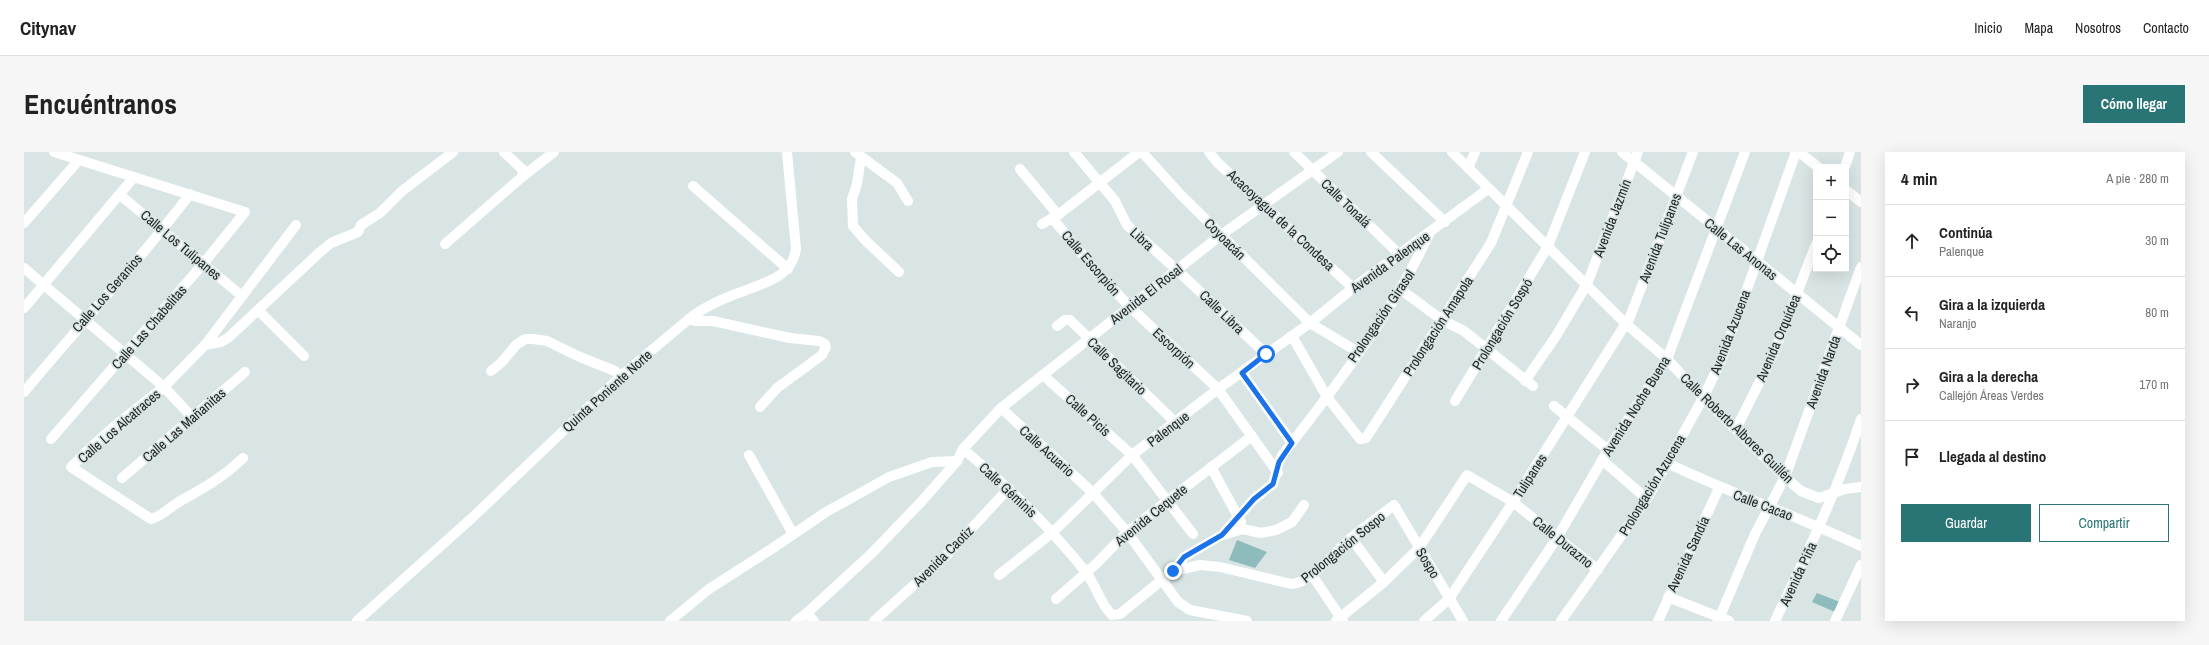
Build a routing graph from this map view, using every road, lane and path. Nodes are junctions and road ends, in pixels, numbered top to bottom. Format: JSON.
{"nodes":[{"id":1,"x":54,"y":152,"type":"edge"},
{"id":2,"x":454,"y":152,"type":"edge"},
{"id":3,"x":504,"y":152,"type":"edge"},
{"id":4,"x":554,"y":152,"type":"edge"},
{"id":5,"x":787,"y":152,"type":"edge"},
{"id":6,"x":1074,"y":152,"type":"edge"},
{"id":7,"x":1139,"y":152,"type":"edge"},
{"id":8,"x":1142,"y":152,"type":"edge"},
{"id":9,"x":1210,"y":152,"type":"edge"},
{"id":10,"x":1294,"y":152,"type":"edge"},
{"id":11,"x":1338,"y":152,"type":"edge"},
{"id":12,"x":1371,"y":152,"type":"edge"},
{"id":13,"x":1452,"y":152,"type":"edge"},
{"id":14,"x":1474,"y":152,"type":"edge"},
{"id":15,"x":1528,"y":152,"type":"edge"},
{"id":16,"x":1585,"y":152,"type":"edge"},
{"id":17,"x":1622,"y":152,"type":"edge"},
{"id":18,"x":1638,"y":152,"type":"edge"},
{"id":19,"x":1693,"y":152,"type":"edge"},
{"id":20,"x":1745,"y":152,"type":"edge"},
{"id":21,"x":1798,"y":152,"type":"edge"},
{"id":22,"x":1850,"y":152,"type":"edge"},
{"id":23,"x":858,"y":155,"type":"edge"},
{"id":24,"x":78,"y":161,"type":"junction"},
{"id":25,"x":1635,"y":162,"type":"junction"},
{"id":26,"x":1814,"y":164,"type":"edge"},
{"id":27,"x":1846,"y":164,"type":"edge"},
{"id":28,"x":1468,"y":168,"type":"junction"},
{"id":29,"x":1020,"y":169,"type":"dead end"},
{"id":30,"x":1314,"y":171,"type":"junction"},
{"id":31,"x":134,"y":177,"type":"junction"},
{"id":32,"x":522,"y":177,"type":"junction"},
{"id":33,"x":1100,"y":183,"type":"junction"},
{"id":34,"x":693,"y":186,"type":"dead end"},
{"id":35,"x":1488,"y":189,"type":"junction"},
{"id":36,"x":1849,"y":192,"type":"edge"},
{"id":37,"x":190,"y":194,"type":"junction"},
{"id":38,"x":120,"y":195,"type":"junction"},
{"id":39,"x":1676,"y":197,"type":"junction"},
{"id":40,"x":908,"y":201,"type":"dead end"},
{"id":41,"x":1861,"y":202,"type":"edge"},
{"id":42,"x":1264,"y":205,"type":"junction"},
{"id":43,"x":1507,"y":206,"type":"junction"},
{"id":44,"x":1055,"y":216,"type":"junction"},
{"id":45,"x":1445,"y":222,"type":"junction"},
{"id":46,"x":24,"y":223,"type":"edge"},
{"id":47,"x":1042,"y":224,"type":"dead end"},
{"id":48,"x":296,"y":226,"type":"dead end"},
{"id":49,"x":1716,"y":229,"type":"junction"},
{"id":50,"x":163,"y":230,"type":"junction"},
{"id":51,"x":1430,"y":232,"type":"junction"},
{"id":52,"x":1221,"y":236,"type":"junction"},
{"id":53,"x":445,"y":244,"type":"dead end"},
{"id":54,"x":1548,"y":246,"type":"junction"},
{"id":55,"x":1813,"y":252,"type":"edge"},
{"id":56,"x":1399,"y":254,"type":"junction"},
{"id":57,"x":1756,"y":260,"type":"junction"},
{"id":58,"x":203,"y":264,"type":"junction"},
{"id":59,"x":1861,"y":266,"type":"edge"},
{"id":60,"x":24,"y":268,"type":"edge"},
{"id":61,"x":788,"y":269,"type":"junction"},
{"id":62,"x":1177,"y":270,"type":"junction"},
{"id":63,"x":899,"y":272,"type":"dead end"},
{"id":64,"x":1586,"y":284,"type":"junction"},
{"id":65,"x":44,"y":285,"type":"junction"},
{"id":66,"x":1354,"y":288,"type":"junction"},
{"id":67,"x":1400,"y":290,"type":"junction"},
{"id":68,"x":1797,"y":295,"type":"junction"},
{"id":69,"x":242,"y":296,"type":"junction"},
{"id":70,"x":1130,"y":307,"type":"junction"},
{"id":71,"x":24,"y":308,"type":"edge"},
{"id":72,"x":259,"y":311,"type":"junction"},
{"id":73,"x":689,"y":319,"type":"junction"},
{"id":74,"x":84,"y":320,"type":"junction"},
{"id":75,"x":1442,"y":320,"type":"junction"},
{"id":76,"x":1310,"y":323,"type":"junction"},
{"id":77,"x":1625,"y":323,"type":"junction"},
{"id":78,"x":1057,"y":326,"type":"dead end"},
{"id":79,"x":1838,"y":329,"type":"junction"},
{"id":80,"x":1292,"y":336,"type":"junction"},
{"id":81,"x":1088,"y":339,"type":"junction"},
{"id":82,"x":206,"y":345,"type":"junction"},
{"id":83,"x":1861,"y":345,"type":"edge"},
{"id":84,"x":1487,"y":351,"type":"junction"},
{"id":85,"x":1358,"y":352,"type":"junction"},
{"id":86,"x":1266,"y":354,"type":"junction"},
{"id":87,"x":124,"y":355,"type":"junction"},
{"id":88,"x":304,"y":356,"type":"dead end"},
{"id":89,"x":1667,"y":359,"type":"junction"},
{"id":90,"x":491,"y":371,"type":"dead end"},
{"id":91,"x":245,"y":372,"type":"dead end"},
{"id":92,"x":1242,"y":373,"type":"junction"},
{"id":93,"x":1043,"y":374,"type":"junction"},
{"id":94,"x":621,"y":376,"type":"junction"},
{"id":95,"x":164,"y":387,"type":"junction"},
{"id":96,"x":1218,"y":389,"type":"junction"},
{"id":97,"x":24,"y":392,"type":"edge"},
{"id":98,"x":1327,"y":397,"type":"junction"},
{"id":99,"x":1703,"y":398,"type":"junction"},
{"id":100,"x":1455,"y":401,"type":"dead end"},
{"id":101,"x":1554,"y":406,"type":"dead end"},
{"id":102,"x":760,"y":407,"type":"dead end"},
{"id":103,"x":1001,"y":408,"type":"junction"},
{"id":104,"x":192,"y":417,"type":"junction"},
{"id":105,"x":1567,"y":417,"type":"junction"},
{"id":106,"x":1861,"y":418,"type":"edge"},
{"id":107,"x":1176,"y":423,"type":"junction"},
{"id":108,"x":1736,"y":430,"type":"junction"},
{"id":109,"x":1252,"y":436,"type":"junction"},
{"id":110,"x":51,"y":439,"type":"dead end"},
{"id":111,"x":1292,"y":443,"type":"junction"},
{"id":112,"x":963,"y":449,"type":"junction"},
{"id":113,"x":1608,"y":450,"type":"junction"},
{"id":114,"x":749,"y":455,"type":"dead end"},
{"id":115,"x":1132,"y":456,"type":"junction"},
{"id":116,"x":243,"y":458,"type":"dead end"},
{"id":117,"x":1602,"y":460,"type":"junction"},
{"id":118,"x":957,"y":461,"type":"junction"},
{"id":119,"x":1667,"y":463,"type":"junction"},
{"id":120,"x":1211,"y":467,"type":"junction"},
{"id":121,"x":1278,"y":473,"type":"junction"},
{"id":122,"x":1785,"y":477,"type":"junction"},
{"id":123,"x":122,"y":478,"type":"dead end"},
{"id":124,"x":1009,"y":488,"type":"junction"},
{"id":125,"x":1719,"y":488,"type":"junction"},
{"id":126,"x":1861,"y":488,"type":"edge"},
{"id":127,"x":1093,"y":493,"type":"junction"},
{"id":128,"x":1832,"y":494,"type":"junction"},
{"id":129,"x":1647,"y":499,"type":"junction"},
{"id":130,"x":1167,"y":501,"type":"junction"},
{"id":131,"x":1513,"y":502,"type":"junction"},
{"id":132,"x":1304,"y":505,"type":"dead end"},
{"id":133,"x":1394,"y":505,"type":"joint"},
{"id":134,"x":1768,"y":508,"type":"junction"},
{"id":135,"x":1239,"y":516,"type":"junction"},
{"id":136,"x":1820,"y":527,"type":"junction"},
{"id":137,"x":1243,"y":529,"type":"junction"},
{"id":138,"x":1053,"y":532,"type":"junction"},
{"id":139,"x":1127,"y":532,"type":"junction"},
{"id":140,"x":792,"y":534,"type":"junction"},
{"id":141,"x":1193,"y":534,"type":"dead end"},
{"id":142,"x":1222,"y":535,"type":"junction"},
{"id":143,"x":1351,"y":538,"type":"junction"},
{"id":144,"x":1557,"y":538,"type":"junction"},
{"id":145,"x":1861,"y":546,"type":"edge"},
{"id":146,"x":1418,"y":548,"type":"junction"},
{"id":147,"x":1861,"y":565,"type":"edge"},
{"id":148,"x":1598,"y":570,"type":"junction"},
{"id":149,"x":1173,"y":571,"type":"junction"},
{"id":150,"x":1086,"y":572,"type":"junction"},
{"id":151,"x":999,"y":575,"type":"dead end"},
{"id":152,"x":1312,"y":575,"type":"junction"},
{"id":153,"x":1163,"y":580,"type":"junction"},
{"id":154,"x":1384,"y":582,"type":"junction"},
{"id":155,"x":1668,"y":597,"type":"junction"},
{"id":156,"x":1056,"y":599,"type":"dead end"},
{"id":157,"x":1449,"y":599,"type":"junction"},
{"id":158,"x":811,"y":617,"type":"edge"},
{"id":159,"x":1115,"y":617,"type":"edge"},
{"id":160,"x":1340,"y":620,"type":"edge"},
{"id":161,"x":1722,"y":620,"type":"edge"},
{"id":162,"x":357,"y":621,"type":"edge"},
{"id":163,"x":670,"y":621,"type":"edge"},
{"id":164,"x":796,"y":621,"type":"edge"},
{"id":165,"x":874,"y":621,"type":"edge"},
{"id":166,"x":1247,"y":621,"type":"edge"},
{"id":167,"x":1424,"y":621,"type":"edge"},
{"id":168,"x":1463,"y":621,"type":"edge"},
{"id":169,"x":1501,"y":621,"type":"edge"},
{"id":170,"x":1561,"y":621,"type":"edge"},
{"id":171,"x":1658,"y":621,"type":"edge"},
{"id":172,"x":1775,"y":621,"type":"edge"},
{"id":173,"x":1835,"y":621,"type":"edge"}],
"edges":[{"from":1,"to":24,"type":"street"},
{"from":2,"to":72,"type":"street"},
{"from":3,"to":32,"type":"street"},
{"from":4,"to":32,"type":"street"},
{"from":5,"to":61,"type":"street"},
{"from":6,"to":33,"type":"street"},
{"from":7,"to":33,"type":"street"},
{"from":8,"to":52,"type":"street","name":"Coyoacán"},
{"from":9,"to":42,"type":"street","name":"Acacoyagua de la Condesa"},
{"from":10,"to":30,"type":"street","name":"Calle Tonalá"},
{"from":11,"to":30,"type":"street","name":"Avenida El Rosal"},
{"from":12,"to":45,"type":"street"},
{"from":13,"to":28,"type":"street","name":"Calle Roberto Albores Guillén"},
{"from":14,"to":28,"type":"street"},
{"from":15,"to":43,"type":"street","name":"Prolongación Amapola"},
{"from":16,"to":54,"type":"street","name":"Prolongación Sospó"},
{"from":17,"to":25,"type":"street","name":"Calle Las Anonas"},
{"from":18,"to":25,"type":"street","name":"Avenida Jazmín"},
{"from":19,"to":39,"type":"street","name":"Avenida Tulipanes"},
{"from":20,"to":49,"type":"street","name":"Avenida Noche Buena"},
{"from":21,"to":26,"type":"street"},
{"from":21,"to":57,"type":"street","name":"Avenida Azucena"},
{"from":22,"to":27,"type":"street"},
{"from":23,"to":40,"type":"street"},
{"from":23,"to":63,"type":"street"},
{"from":24,"to":31,"type":"street"},
{"from":24,"to":46,"type":"street"},
{"from":25,"to":39,"type":"street","name":"Calle Las Anonas"},
{"from":25,"to":64,"type":"street","name":"Avenida Jazmín"},
{"from":28,"to":35,"type":"street","name":"Calle Roberto Albores Guillén"},
{"from":29,"to":44,"type":"street","name":"Calle Escorpión"},
{"from":30,"to":42,"type":"street","name":"Avenida El Rosal"},
{"from":30,"to":56,"type":"street","name":"Calle Tonalá"},
{"from":31,"to":37,"type":"street"},
{"from":31,"to":38,"type":"street"},
{"from":32,"to":53,"type":"street"},
{"from":33,"to":44,"type":"street"},
{"from":33,"to":62,"type":"street","name":"Libra"},
{"from":34,"to":61,"type":"street"},
{"from":35,"to":43,"type":"street","name":"Calle Roberto Albores Guillén"},
{"from":35,"to":45,"type":"street","name":"Avenida Palenque"},
{"from":36,"to":41,"type":"street"},
{"from":37,"to":50,"type":"street","name":"Calle Los Geranios"},
{"from":37,"to":58,"type":"street","name":"Calle Las Chabelitas"},
{"from":38,"to":50,"type":"street","name":"Calle Los Tulipanes"},
{"from":38,"to":65,"type":"street"},
{"from":39,"to":49,"type":"street","name":"Calle Las Anonas"},
{"from":39,"to":77,"type":"street","name":"Avenida Tulipanes"},
{"from":42,"to":52,"type":"street","name":"Avenida El Rosal"},
{"from":42,"to":66,"type":"street","name":"Acacoyagua de la Condesa"},
{"from":43,"to":54,"type":"street","name":"Calle Roberto Albores Guillén"},
{"from":43,"to":75,"type":"street","name":"Prolongación Amapola"},
{"from":44,"to":47,"type":"street"},
{"from":44,"to":70,"type":"street","name":"Calle Escorpión"},
{"from":45,"to":51,"type":"street","name":"Avenida Palenque"},
{"from":48,"to":69,"type":"street","name":"Calle Los Alcatraces"},
{"from":49,"to":57,"type":"street","name":"Calle Las Anonas"},
{"from":49,"to":89,"type":"street","name":"Avenida Noche Buena"},
{"from":50,"to":58,"type":"street","name":"Calle Los Tulipanes"},
{"from":50,"to":74,"type":"street","name":"Calle Los Geranios"},
{"from":51,"to":56,"type":"street","name":"Avenida Palenque"},
{"from":51,"to":67,"type":"street","name":"Prolongación Girasol"},
{"from":52,"to":62,"type":"street","name":"Avenida El Rosal"},
{"from":52,"to":76,"type":"street","name":"Coyoacán"},
{"from":54,"to":64,"type":"street","name":"Calle Roberto Albores Guillén"},
{"from":54,"to":84,"type":"street","name":"Prolongación Sospó"},
{"from":55,"to":68,"type":"street","name":"Avenida Orquídea"},
{"from":56,"to":66,"type":"street","name":"Avenida Palenque"},
{"from":57,"to":68,"type":"street","name":"Calle Las Anonas"},
{"from":57,"to":99,"type":"street","name":"Avenida Azucena"},
{"from":58,"to":69,"type":"street","name":"Calle Los Tulipanes"},
{"from":58,"to":87,"type":"street","name":"Calle Las Chabelitas"},
{"from":59,"to":79,"type":"street","name":"Avenida Narda"},
{"from":60,"to":65,"type":"street"},
{"from":61,"to":73,"type":"street","name":"Quinta Poniente Norte"},
{"from":62,"to":70,"type":"street","name":"Avenida El Rosal"},
{"from":62,"to":86,"type":"street","name":"Calle Libra"},
{"from":64,"to":77,"type":"street","name":"Calle Roberto Albores Guillén"},
{"from":64,"to":84,"type":"street","name":"Avenida Jazmín"},
{"from":65,"to":71,"type":"street"},
{"from":65,"to":74,"type":"street"},
{"from":66,"to":76,"type":"street","name":"Avenida Palenque"},
{"from":67,"to":75,"type":"street"},
{"from":67,"to":85,"type":"street","name":"Prolongación Girasol"},
{"from":68,"to":79,"type":"street","name":"Calle Las Anonas"},
{"from":68,"to":108,"type":"street","name":"Avenida Orquídea"},
{"from":69,"to":82,"type":"street","name":"Calle Los Alcatraces"},
{"from":70,"to":81,"type":"street","name":"Avenida El Rosal"},
{"from":70,"to":96,"type":"street","name":"Escorpión"},
{"from":72,"to":82,"type":"street"},
{"from":72,"to":88,"type":"street"},
{"from":73,"to":94,"type":"street","name":"Quinta Poniente Norte"},
{"from":73,"to":102,"type":"street"},
{"from":74,"to":87,"type":"street"},
{"from":74,"to":97,"type":"street","name":"Calle Los Geranios"},
{"from":75,"to":84,"type":"street"},
{"from":75,"to":98,"type":"street","name":"Prolongación Amapola"},
{"from":76,"to":80,"type":"street","name":"Avenida Palenque"},
{"from":76,"to":85,"type":"street","name":"Coyoacán"},
{"from":77,"to":89,"type":"street","name":"Calle Roberto Albores Guillén"},
{"from":77,"to":105,"type":"street","name":"Tulipanes"},
{"from":78,"to":81,"type":"street","name":"Calle Sagitario"},
{"from":79,"to":83,"type":"street","name":"Calle Las Anonas"},
{"from":79,"to":122,"type":"street","name":"Avenida Narda"},
{"from":80,"to":86,"type":"street","name":"Palenque"},
{"from":80,"to":98,"type":"street"},
{"from":81,"to":93,"type":"street","name":"Avenida El Rosal"},
{"from":81,"to":107,"type":"street","name":"Calle Sagitario"},
{"from":82,"to":95,"type":"street","name":"Calle Los Alcatraces"},
{"from":84,"to":100,"type":"street","name":"Prolongación Sospó"},
{"from":85,"to":98,"type":"street","name":"Prolongación Girasol"},
{"from":86,"to":92,"type":"street","name":"Palenque"},
{"from":87,"to":95,"type":"street"},
{"from":87,"to":110,"type":"street","name":"Calle Las Chabelitas"},
{"from":89,"to":99,"type":"street","name":"Calle Roberto Albores Guillén"},
{"from":89,"to":113,"type":"street","name":"Avenida Noche Buena"},
{"from":90,"to":94,"type":"street"},
{"from":91,"to":104,"type":"street","name":"Calle Las Mañanitas"},
{"from":92,"to":96,"type":"street","name":"Palenque"},
{"from":92,"to":111,"type":"street"},
{"from":93,"to":103,"type":"street","name":"Avenida El Rosal"},
{"from":93,"to":115,"type":"street","name":"Calle Picis"},
{"from":94,"to":162,"type":"street","name":"Quinta Poniente Norte"},
{"from":95,"to":104,"type":"street"},
{"from":95,"to":116,"type":"street","name":"Calle Los Alcatraces"},
{"from":96,"to":107,"type":"street","name":"Palenque"},
{"from":96,"to":109,"type":"street","name":"Escorpión"},
{"from":98,"to":111,"type":"street","name":"Prolongación Girasol"},
{"from":99,"to":108,"type":"street","name":"Calle Roberto Albores Guillén"},
{"from":99,"to":119,"type":"street","name":"Prolongación Azucena"},
{"from":101,"to":105,"type":"street"},
{"from":103,"to":112,"type":"street","name":"Avenida El Rosal"},
{"from":103,"to":127,"type":"street","name":"Calle Acuario"},
{"from":104,"to":123,"type":"street","name":"Calle Las Mañanitas"},
{"from":105,"to":113,"type":"street"},
{"from":105,"to":131,"type":"street","name":"Tulipanes"},
{"from":106,"to":128,"type":"street","name":"Avenida Piña"},
{"from":107,"to":115,"type":"street","name":"Palenque"},
{"from":108,"to":122,"type":"street","name":"Calle Roberto Albores Guillén"},
{"from":109,"to":120,"type":"street","name":"Avenida Cequete"},
{"from":109,"to":121,"type":"street","name":"Escorpión"},
{"from":111,"to":121,"type":"street","name":"Prolongación Girasol"},
{"from":112,"to":118,"type":"street","name":"Avenida El Rosal"},
{"from":112,"to":124,"type":"street","name":"Calle Géminis"},
{"from":113,"to":117,"type":"street","name":"Avenida Noche Buena"},
{"from":114,"to":140,"type":"street"},
{"from":115,"to":127,"type":"street","name":"Palenque"},
{"from":115,"to":130,"type":"street","name":"Calle Picis"},
{"from":117,"to":129,"type":"street"},
{"from":117,"to":144,"type":"street","name":"Avenida Noche Buena"},
{"from":118,"to":140,"type":"street"},
{"from":118,"to":158,"type":"street","name":"Avenida El Rosal"},
{"from":119,"to":125,"type":"street","name":"Calle Cacao"},
{"from":119,"to":129,"type":"street","name":"Prolongación Azucena"},
{"from":120,"to":130,"type":"street","name":"Avenida Cequete"},
{"from":120,"to":135,"type":"street"},
{"from":121,"to":135,"type":"street","name":"Prolongación Girasol"},
{"from":122,"to":128,"type":"street","name":"Calle Roberto Albores Guillén"},
{"from":122,"to":134,"type":"street","name":"Avenida Narda"},
{"from":124,"to":138,"type":"street","name":"Calle Géminis"},
{"from":124,"to":165,"type":"street","name":"Avenida Caotiz"},
{"from":125,"to":134,"type":"street","name":"Calle Cacao"},
{"from":125,"to":155,"type":"street","name":"Avenida Sandía"},
{"from":126,"to":128,"type":"street","name":"Calle Roberto Albores Guillén"},
{"from":127,"to":138,"type":"street","name":"Palenque"},
{"from":127,"to":139,"type":"street","name":"Calle Acuario"},
{"from":128,"to":136,"type":"street","name":"Avenida Piña"},
{"from":129,"to":148,"type":"street","name":"Prolongación Azucena"},
{"from":130,"to":139,"type":"street","name":"Avenida Cequete"},
{"from":130,"to":141,"type":"street","name":"Calle Picis"},
{"from":131,"to":144,"type":"street","name":"Calle Durazno"},
{"from":131,"to":146,"type":"street","name":"Calle Durazno"},
{"from":131,"to":157,"type":"street","name":"Tulipanes"},
{"from":132,"to":137,"type":"street"},
{"from":133,"to":143,"type":"street","name":"Prolongación Sospo"},
{"from":133,"to":146,"type":"street","name":"Sospo"},
{"from":134,"to":136,"type":"street","name":"Calle Cacao"},
{"from":134,"to":161,"type":"street","name":"Avenida Narda"},
{"from":135,"to":137,"type":"street"},
{"from":135,"to":142,"type":"street","name":"Prolongación Girasol"},
{"from":136,"to":145,"type":"street","name":"Calle Cacao"},
{"from":136,"to":172,"type":"street","name":"Avenida Piña"},
{"from":137,"to":142,"type":"street"},
{"from":138,"to":150,"type":"street","name":"Calle Géminis"},
{"from":138,"to":151,"type":"street","name":"Palenque"},
{"from":139,"to":150,"type":"street","name":"Avenida Cequete"},
{"from":139,"to":153,"type":"street","name":"Calle Acuario"},
{"from":140,"to":163,"type":"street"},
{"from":142,"to":149,"type":"street"},
{"from":143,"to":152,"type":"street","name":"Prolongación Sospo"},
{"from":143,"to":154,"type":"street"},
{"from":144,"to":148,"type":"street","name":"Calle Durazno"},
{"from":144,"to":169,"type":"street","name":"Avenida Noche Buena"},
{"from":146,"to":154,"type":"street"},
{"from":146,"to":157,"type":"street","name":"Sospo"},
{"from":147,"to":173,"type":"street"},
{"from":148,"to":170,"type":"street","name":"Prolongación Azucena"},
{"from":149,"to":152,"type":"street","name":"Prolongación Sospo"},
{"from":149,"to":153,"type":"street"},
{"from":150,"to":156,"type":"street","name":"Avenida Cequete"},
{"from":150,"to":159,"type":"street","name":"Calle Géminis"},
{"from":152,"to":160,"type":"street"},
{"from":153,"to":159,"type":"street"},
{"from":153,"to":166,"type":"street","name":"Calle Acuario"},
{"from":154,"to":160,"type":"street"},
{"from":155,"to":161,"type":"street"},
{"from":155,"to":171,"type":"street","name":"Avenida Sandía"},
{"from":157,"to":167,"type":"street","name":"Tulipanes"},
{"from":157,"to":168,"type":"street","name":"Sospo"},
{"from":158,"to":164,"type":"street","name":"Avenida El Rosal"}]}
